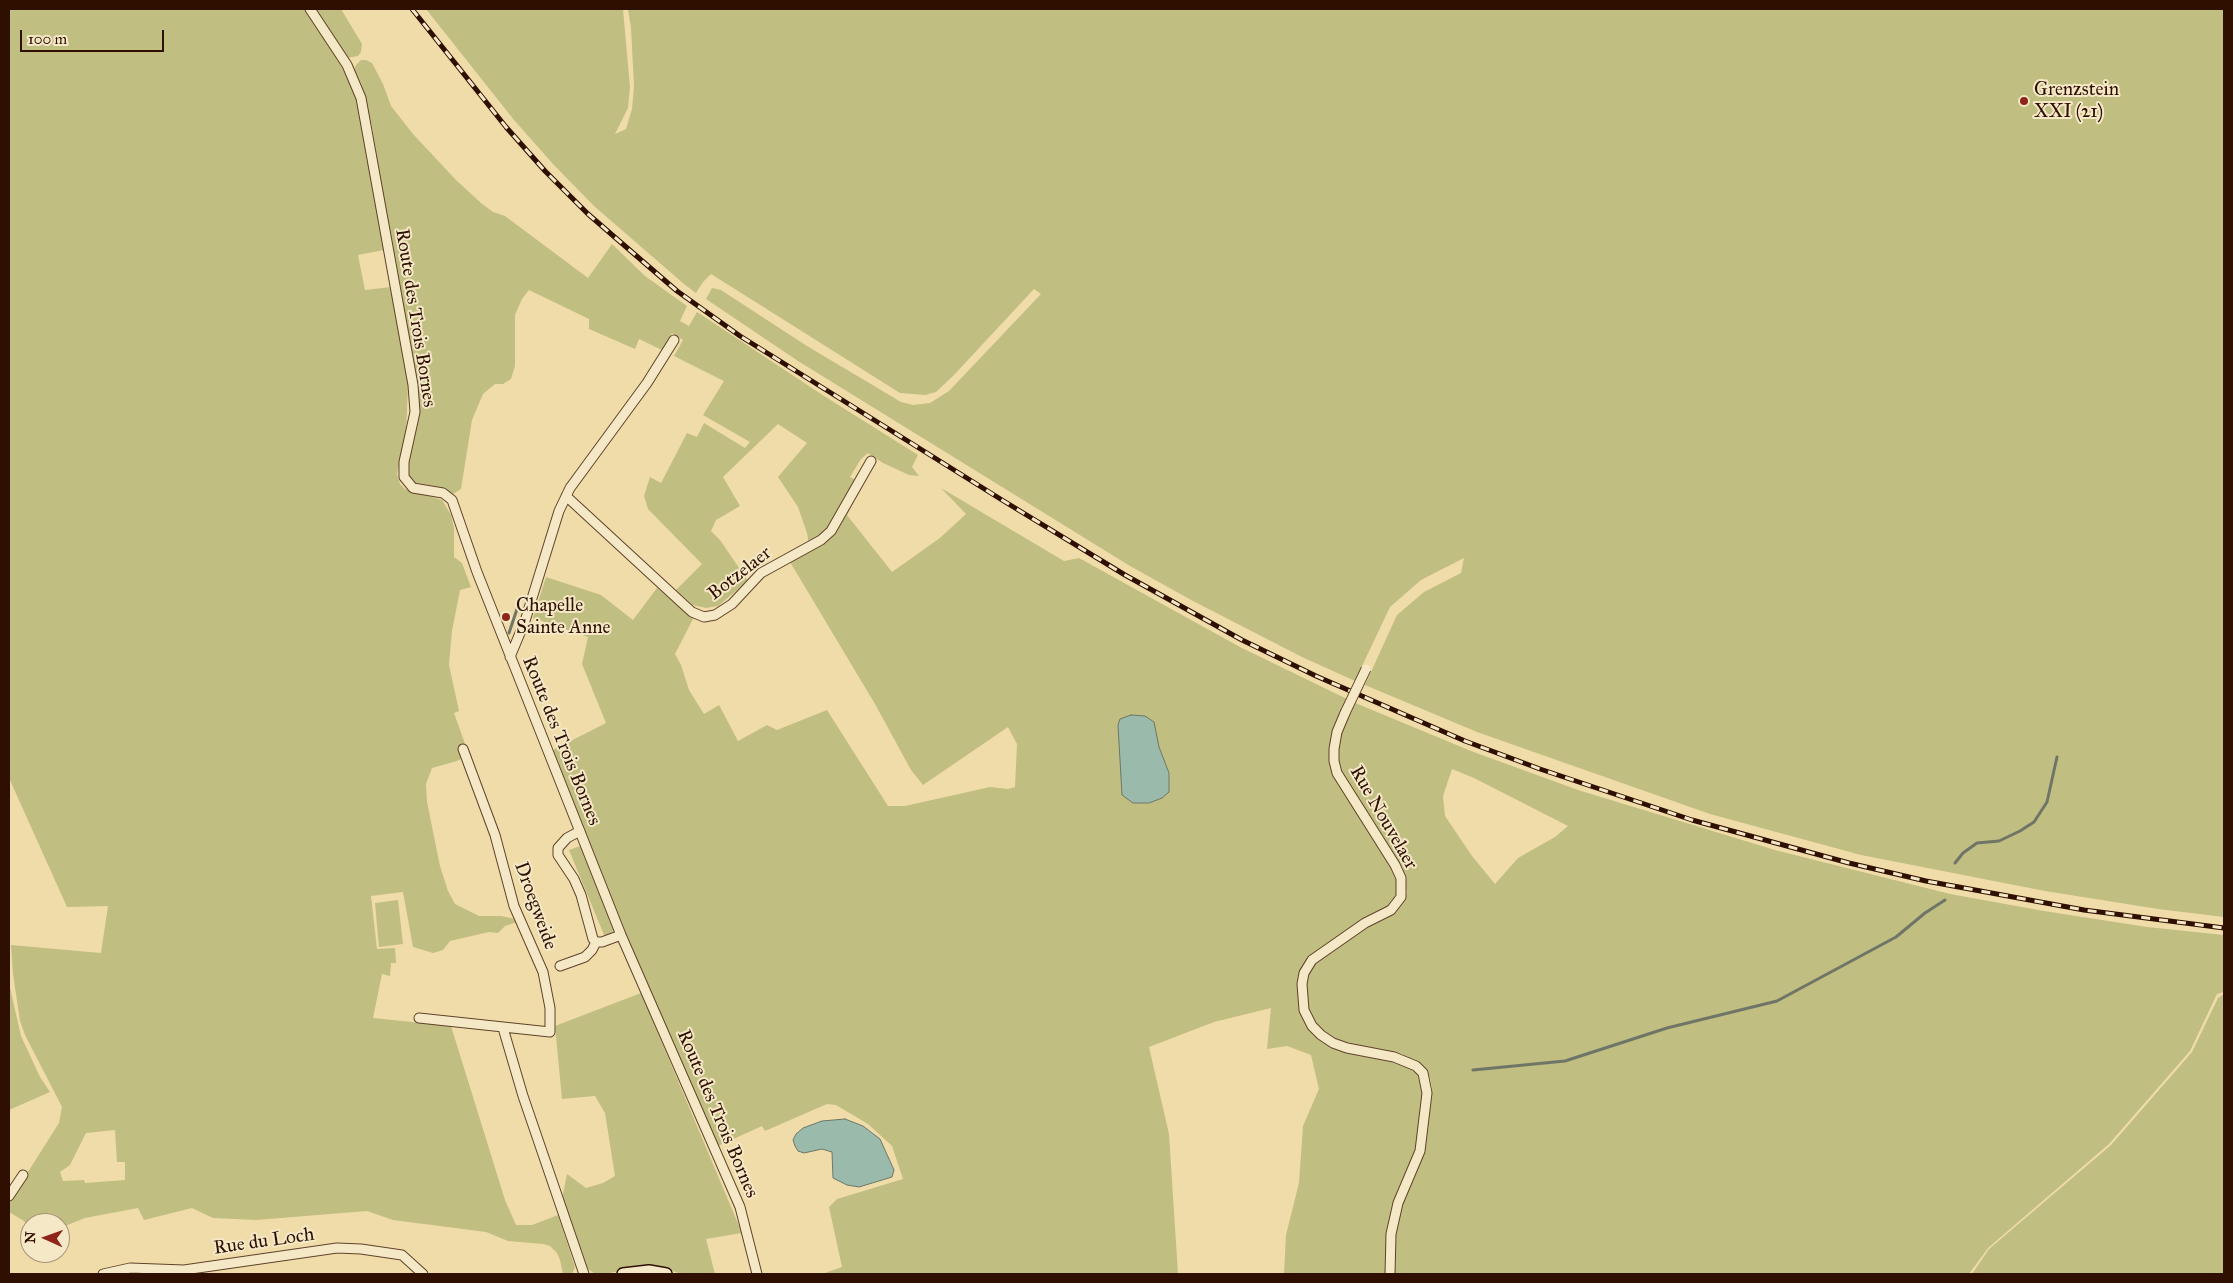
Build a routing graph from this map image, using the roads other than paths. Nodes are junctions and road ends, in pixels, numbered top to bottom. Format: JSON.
{"nodes":[{"id":1,"x":310,"y":9,"type":"edge"},
{"id":2,"x":674,"y":340,"type":"dead end"},
{"id":3,"x":871,"y":461,"type":"dead end"},
{"id":4,"x":566,"y":496,"type":"junction"},
{"id":5,"x":510,"y":657,"type":"junction"},
{"id":6,"x":1366,"y":669,"type":"dead end"},
{"id":7,"x":464,"y":749,"type":"dead end"},
{"id":8,"x":580,"y":831,"type":"junction"},
{"id":9,"x":622,"y":935,"type":"junction"},
{"id":10,"x":596,"y":942,"type":"junction"},
{"id":11,"x":560,"y":966,"type":"dead end"},
{"id":12,"x":419,"y":1018,"type":"dead end"},
{"id":13,"x":503,"y":1028,"type":"junction"},
{"id":14,"x":23,"y":1175,"type":"dead end"},
{"id":15,"x":9,"y":1196,"type":"edge"},
{"id":16,"x":103,"y":1274,"type":"edge"},
{"id":17,"x":423,"y":1274,"type":"edge"},
{"id":18,"x":584,"y":1274,"type":"edge"},
{"id":19,"x":623,"y":1274,"type":"edge"},
{"id":20,"x":666,"y":1274,"type":"edge"},
{"id":21,"x":757,"y":1274,"type":"edge"},
{"id":22,"x":1390,"y":1274,"type":"edge"}],
"edges":[{"from":1,"to":5,"type":"street","name":"Route des Trois Bornes"},
{"from":2,"to":4,"type":"street"},
{"from":3,"to":4,"type":"street","name":"Botzelaer"},
{"from":4,"to":5,"type":"street"},
{"from":5,"to":8,"type":"street","name":"Route des Trois Bornes"},
{"from":6,"to":22,"type":"street","name":"Rue Nouvelaer","bridge":true},
{"from":7,"to":13,"type":"street","name":"Droegweide"},
{"from":8,"to":9,"type":"street","name":"Route des Trois Bornes"},
{"from":8,"to":10,"type":"street"},
{"from":9,"to":10,"type":"street"},
{"from":9,"to":21,"type":"street","name":"Route des Trois Bornes"},
{"from":10,"to":11,"type":"street"},
{"from":12,"to":13,"type":"street","name":"Droegweide"},
{"from":13,"to":18,"type":"street"},
{"from":14,"to":15,"type":"street"},
{"from":16,"to":17,"type":"street","name":"Rue du Loch"},
{"from":19,"to":20,"type":"main road"}]}
